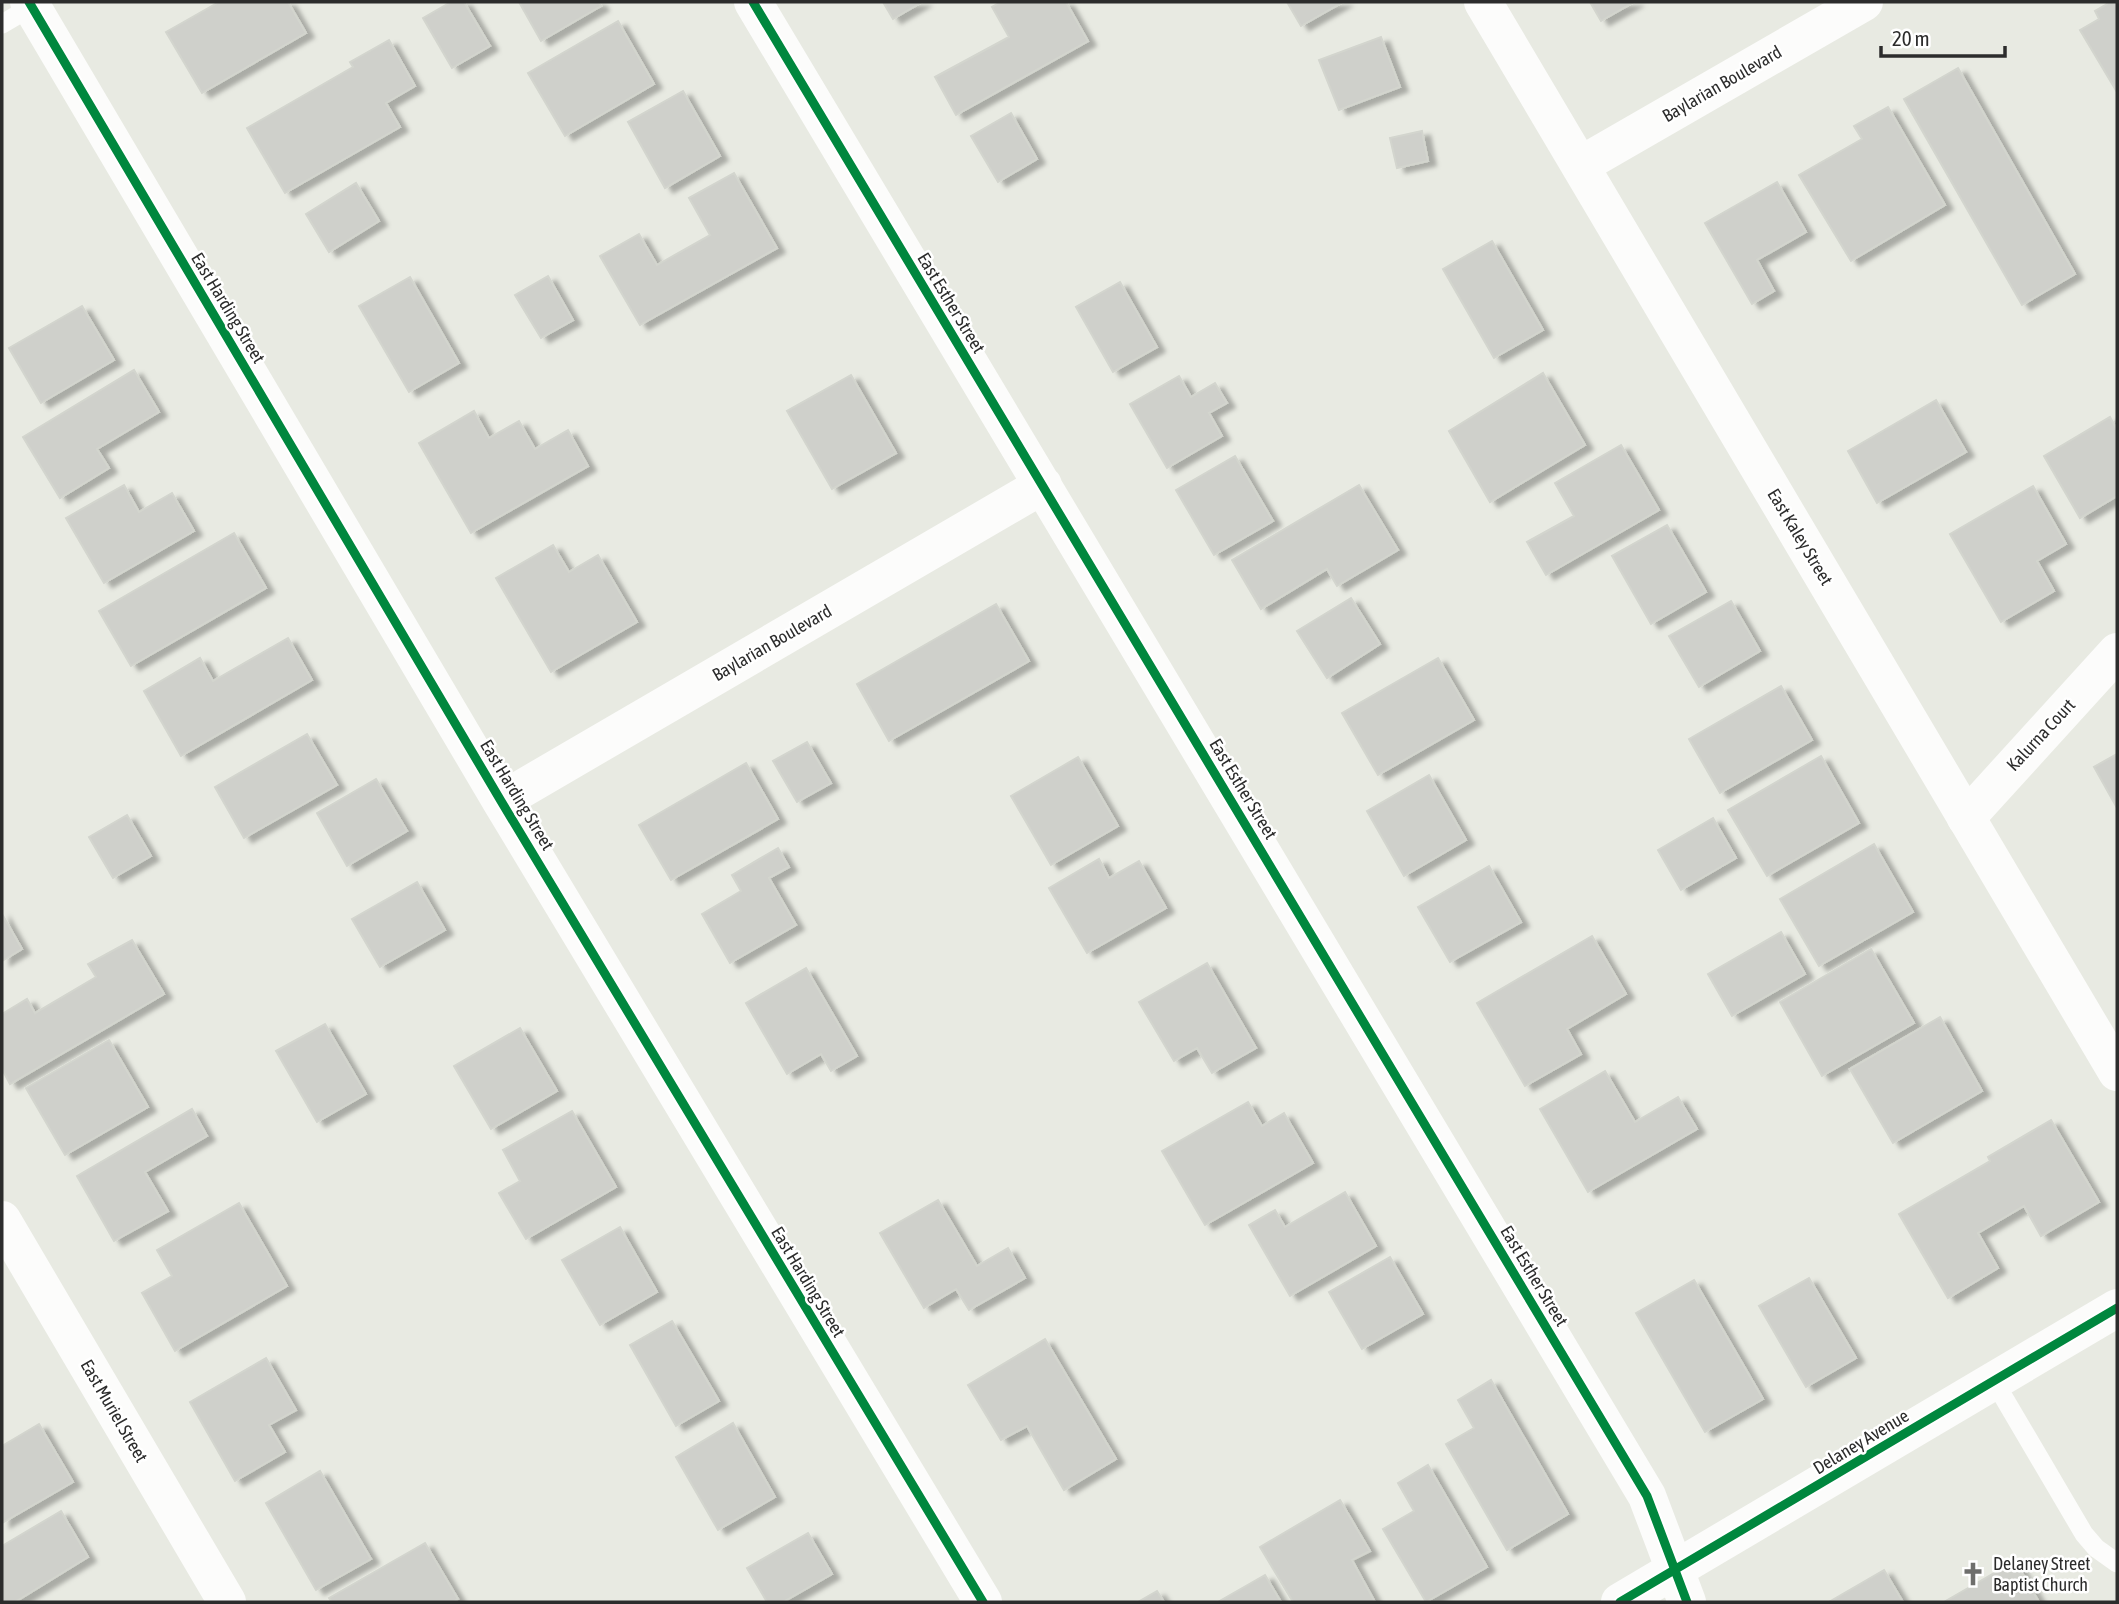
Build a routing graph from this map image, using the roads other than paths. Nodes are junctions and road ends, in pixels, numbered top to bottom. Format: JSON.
{"nodes":[{"id":1,"x":753,"y":2,"type":"edge"},
{"id":2,"x":1483,"y":2,"type":"edge"},
{"id":3,"x":1864,"y":2,"type":"edge"},
{"id":4,"x":21,"y":11,"type":"edge"},
{"id":5,"x":1581,"y":165,"type":"junction"},
{"id":6,"x":1043,"y":485,"type":"junction"},
{"id":7,"x":2117,"y":652,"type":"edge"},
{"id":8,"x":501,"y":801,"type":"junction"},
{"id":9,"x":1966,"y":818,"type":"junction"},
{"id":10,"x":2117,"y":1072,"type":"edge"},
{"id":11,"x":2,"y":1220,"type":"edge"},
{"id":12,"x":2117,"y":1308,"type":"edge"},
{"id":13,"x":1994,"y":1381,"type":"junction"},
{"id":14,"x":2117,"y":1563,"type":"edge"},
{"id":15,"x":1681,"y":1586,"type":"edge"},
{"id":16,"x":227,"y":1602,"type":"edge"},
{"id":17,"x":983,"y":1602,"type":"edge"},
{"id":18,"x":1620,"y":1602,"type":"edge"}],
"edges":[{"from":1,"to":6,"type":"street","name":"East Esther Street"},
{"from":2,"to":5,"type":"street","name":"East Kaley Street"},
{"from":3,"to":5,"type":"street","name":"Baylarian Boulevard"},
{"from":4,"to":8,"type":"street","name":"East Harding Street"},
{"from":5,"to":9,"type":"street","name":"East Kaley Street"},
{"from":6,"to":8,"type":"street","name":"Baylarian Boulevard"},
{"from":6,"to":15,"type":"street","name":"East Esther Street"},
{"from":7,"to":9,"type":"street","name":"Kalurna Court"},
{"from":8,"to":17,"type":"street","name":"East Harding Street"},
{"from":9,"to":10,"type":"street","name":"East Kaley Street"},
{"from":11,"to":16,"type":"street","name":"East Muriel Street"},
{"from":12,"to":13,"type":"street","name":"Delaney Avenue"},
{"from":13,"to":14,"type":"lane"},
{"from":13,"to":15,"type":"street","name":"Delaney Avenue"},
{"from":15,"to":18,"type":"street","name":"Delaney Avenue"}]}
